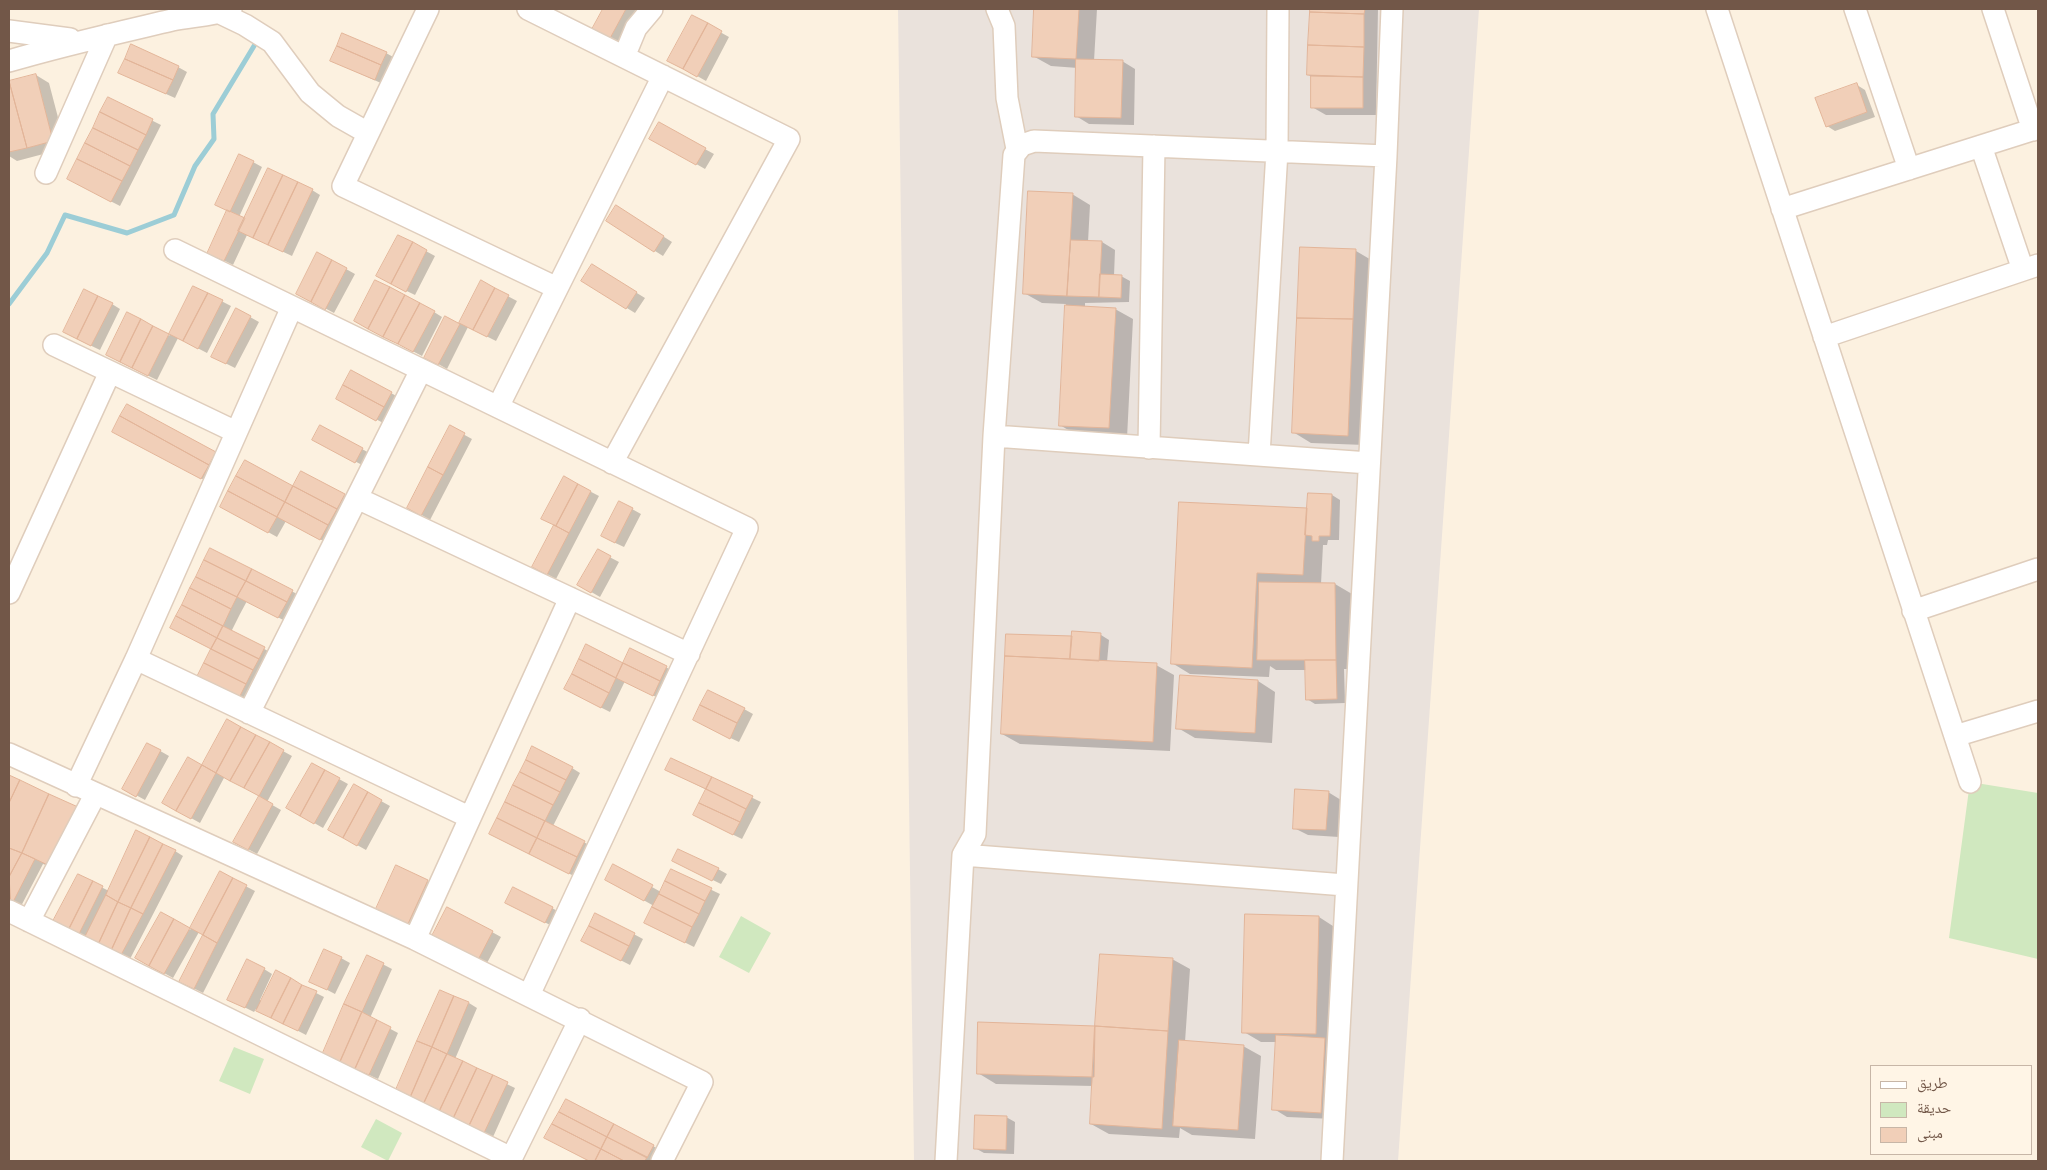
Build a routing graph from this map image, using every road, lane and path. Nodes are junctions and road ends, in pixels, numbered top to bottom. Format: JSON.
{"nodes":[{"id":1,"x":428,"y":9,"type":"edge"},
{"id":2,"x":528,"y":9,"type":"edge"},
{"id":3,"x":652,"y":9,"type":"edge"},
{"id":4,"x":997,"y":9,"type":"edge"},
{"id":5,"x":1278,"y":9,"type":"edge"},
{"id":6,"x":1392,"y":9,"type":"edge"},
{"id":7,"x":1717,"y":9,"type":"edge"},
{"id":8,"x":1855,"y":9,"type":"edge"},
{"id":9,"x":1993,"y":9,"type":"edge"},
{"id":10,"x":225,"y":11,"type":"edge"},
{"id":11,"x":9,"y":31,"type":"edge"},
{"id":12,"x":106,"y":35,"type":"junction"},
{"id":13,"x":80,"y":40,"type":"junction"},
{"id":14,"x":624,"y":57,"type":"junction"},
{"id":15,"x":9,"y":60,"type":"edge"},
{"id":16,"x":663,"y":76,"type":"junction"},
{"id":17,"x":2036,"y":129,"type":"edge"},
{"id":18,"x":368,"y":133,"type":"junction"},
{"id":19,"x":1154,"y":146,"type":"junction"},
{"id":20,"x":1981,"y":146,"type":"junction"},
{"id":21,"x":1017,"y":149,"type":"junction"},
{"id":22,"x":1277,"y":151,"type":"junction"},
{"id":23,"x":1386,"y":156,"type":"junction"},
{"id":24,"x":1909,"y":169,"type":"junction"},
{"id":25,"x":46,"y":173,"type":"dead end"},
{"id":26,"x":1782,"y":209,"type":"junction"},
{"id":27,"x":175,"y":250,"type":"dead end"},
{"id":28,"x":2031,"y":268,"type":"edge"},
{"id":29,"x":558,"y":288,"type":"junction"},
{"id":30,"x":292,"y":307,"type":"junction"},
{"id":31,"x":1824,"y":337,"type":"junction"},
{"id":32,"x":54,"y":345,"type":"dead end"},
{"id":33,"x":421,"y":370,"type":"junction"},
{"id":34,"x":110,"y":372,"type":"junction"},
{"id":35,"x":498,"y":407,"type":"junction"},
{"id":36,"x":236,"y":432,"type":"junction"},
{"id":37,"x":994,"y":436,"type":"junction"},
{"id":38,"x":1149,"y":448,"type":"junction"},
{"id":39,"x":1260,"y":455,"type":"junction"},
{"id":40,"x":612,"y":463,"type":"junction"},
{"id":41,"x":1369,"y":463,"type":"junction"},
{"id":42,"x":357,"y":498,"type":"junction"},
{"id":43,"x":2038,"y":570,"type":"edge"},
{"id":44,"x":9,"y":593,"type":"edge"},
{"id":45,"x":570,"y":598,"type":"junction"},
{"id":46,"x":1914,"y":611,"type":"junction"},
{"id":47,"x":689,"y":654,"type":"junction"},
{"id":48,"x":136,"y":659,"type":"junction"},
{"id":49,"x":2038,"y":711,"type":"edge"},
{"id":50,"x":249,"y":713,"type":"junction"},
{"id":51,"x":1955,"y":736,"type":"junction"},
{"id":52,"x":9,"y":754,"type":"edge"},
{"id":53,"x":1970,"y":782,"type":"dead end"},
{"id":54,"x":76,"y":786,"type":"junction"},
{"id":55,"x":95,"y":795,"type":"junction"},
{"id":56,"x":469,"y":817,"type":"junction"},
{"id":57,"x":963,"y":855,"type":"junction"},
{"id":58,"x":1345,"y":885,"type":"junction"},
{"id":59,"x":9,"y":911,"type":"edge"},
{"id":60,"x":30,"y":921,"type":"junction"},
{"id":61,"x":415,"y":939,"type":"junction"},
{"id":62,"x":530,"y":995,"type":"junction"},
{"id":63,"x":580,"y":1020,"type":"junction"},
{"id":64,"x":510,"y":1160,"type":"edge"},
{"id":65,"x":662,"y":1161,"type":"edge"},
{"id":66,"x":946,"y":1161,"type":"edge"},
{"id":67,"x":1332,"y":1161,"type":"edge"}],
"edges":[{"from":1,"to":18,"type":"street"},
{"from":2,"to":14,"type":"street"},
{"from":3,"to":14,"type":"street"},
{"from":4,"to":21,"type":"street"},
{"from":5,"to":22,"type":"street"},
{"from":6,"to":23,"type":"street"},
{"from":7,"to":26,"type":"street"},
{"from":8,"to":24,"type":"street"},
{"from":9,"to":17,"type":"street"},
{"from":10,"to":12,"type":"street"},
{"from":10,"to":18,"type":"street"},
{"from":11,"to":13,"type":"street"},
{"from":12,"to":13,"type":"street"},
{"from":12,"to":25,"type":"street"},
{"from":13,"to":15,"type":"street"},
{"from":14,"to":16,"type":"street"},
{"from":16,"to":29,"type":"street"},
{"from":16,"to":40,"type":"street"},
{"from":17,"to":20,"type":"street"},
{"from":18,"to":29,"type":"street"},
{"from":19,"to":21,"type":"street"},
{"from":19,"to":22,"type":"street"},
{"from":19,"to":38,"type":"street"},
{"from":20,"to":24,"type":"street"},
{"from":20,"to":28,"type":"street"},
{"from":21,"to":37,"type":"street"},
{"from":22,"to":23,"type":"street"},
{"from":22,"to":39,"type":"street"},
{"from":23,"to":41,"type":"street"},
{"from":24,"to":26,"type":"street"},
{"from":26,"to":31,"type":"street"},
{"from":27,"to":30,"type":"street"},
{"from":28,"to":31,"type":"street"},
{"from":29,"to":35,"type":"street"},
{"from":30,"to":33,"type":"street"},
{"from":30,"to":36,"type":"street"},
{"from":31,"to":46,"type":"street"},
{"from":32,"to":34,"type":"street"},
{"from":33,"to":35,"type":"street"},
{"from":33,"to":42,"type":"street"},
{"from":34,"to":36,"type":"street"},
{"from":34,"to":44,"type":"street"},
{"from":35,"to":40,"type":"street"},
{"from":36,"to":48,"type":"street"},
{"from":37,"to":38,"type":"street"},
{"from":37,"to":57,"type":"street"},
{"from":38,"to":39,"type":"street"},
{"from":39,"to":41,"type":"street"},
{"from":40,"to":47,"type":"street"},
{"from":41,"to":58,"type":"street"},
{"from":42,"to":45,"type":"street"},
{"from":42,"to":50,"type":"street"},
{"from":43,"to":46,"type":"street"},
{"from":45,"to":47,"type":"street"},
{"from":45,"to":56,"type":"street"},
{"from":46,"to":51,"type":"street"},
{"from":47,"to":62,"type":"street"},
{"from":48,"to":50,"type":"street"},
{"from":48,"to":54,"type":"street"},
{"from":49,"to":51,"type":"street"},
{"from":50,"to":56,"type":"street"},
{"from":51,"to":53,"type":"street"},
{"from":52,"to":54,"type":"street"},
{"from":54,"to":55,"type":"street"},
{"from":55,"to":60,"type":"street"},
{"from":55,"to":61,"type":"street"},
{"from":56,"to":61,"type":"street"},
{"from":57,"to":58,"type":"street"},
{"from":57,"to":66,"type":"street"},
{"from":58,"to":67,"type":"street"},
{"from":59,"to":60,"type":"street"},
{"from":60,"to":64,"type":"street"},
{"from":61,"to":62,"type":"street"},
{"from":62,"to":63,"type":"street"},
{"from":63,"to":64,"type":"street"},
{"from":63,"to":65,"type":"street"}]}
